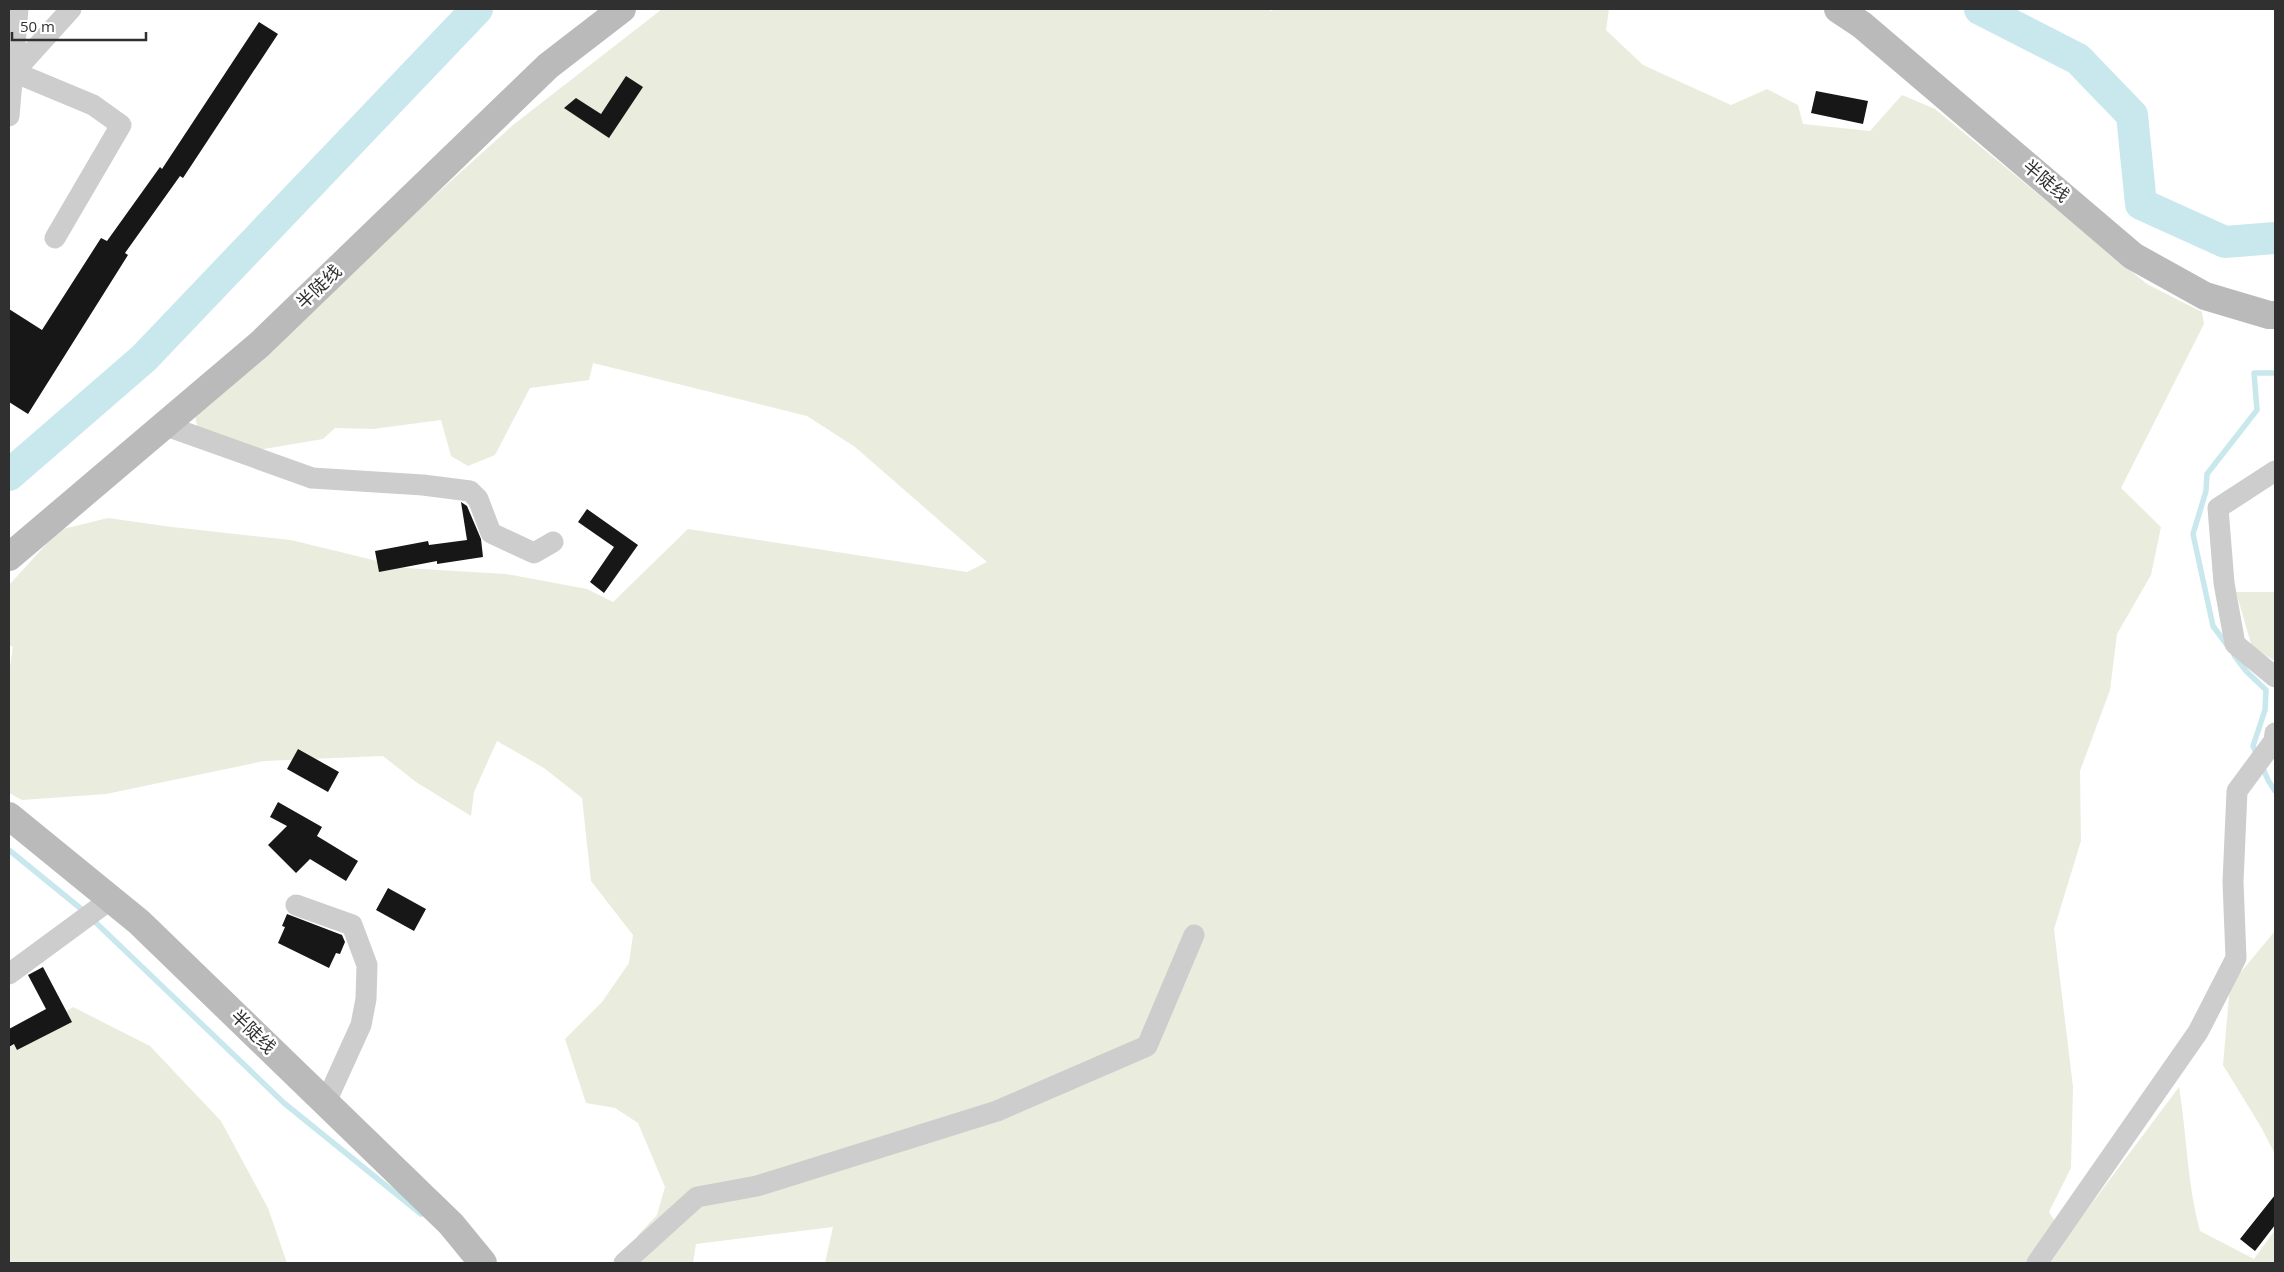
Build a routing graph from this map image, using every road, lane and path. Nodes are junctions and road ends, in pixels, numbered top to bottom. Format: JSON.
{"nodes":[{"id":1,"x":18,"y":9,"type":"edge"},
{"id":2,"x":70,"y":9,"type":"edge"},
{"id":3,"x":622,"y":9,"type":"edge"},
{"id":4,"x":1838,"y":9,"type":"edge"},
{"id":5,"x":11,"y":71,"type":"edge"},
{"id":6,"x":9,"y":116,"type":"edge"},
{"id":7,"x":55,"y":238,"type":"dead end"},
{"id":8,"x":2275,"y":314,"type":"edge"},
{"id":9,"x":164,"y":425,"type":"junction"},
{"id":10,"x":2275,"y":470,"type":"edge"},
{"id":11,"x":553,"y":542,"type":"dead end"},
{"id":12,"x":9,"y":557,"type":"edge"},
{"id":13,"x":2275,"y":677,"type":"edge"},
{"id":14,"x":2273,"y":742,"type":"edge"},
{"id":15,"x":9,"y":816,"type":"edge"},
{"id":16,"x":104,"y":903,"type":"junction"},
{"id":17,"x":296,"y":905,"type":"dead end"},
{"id":18,"x":1194,"y":935,"type":"dead end"},
{"id":19,"x":9,"y":974,"type":"edge"},
{"id":20,"x":326,"y":1102,"type":"junction"},
{"id":21,"x":483,"y":1263,"type":"edge"},
{"id":22,"x":624,"y":1263,"type":"edge"},
{"id":23,"x":2037,"y":1263,"type":"edge"}],
"edges":[{"from":1,"to":5,"type":"street"},
{"from":2,"to":5,"type":"street"},
{"from":3,"to":9,"type":"street","name":"半陡线"},
{"from":4,"to":8,"type":"street","name":"半陡线"},
{"from":5,"to":6,"type":"street"},
{"from":5,"to":7,"type":"street"},
{"from":9,"to":11,"type":"street"},
{"from":9,"to":12,"type":"street","name":"半陡线"},
{"from":10,"to":13,"type":"street"},
{"from":14,"to":23,"type":"street"},
{"from":15,"to":16,"type":"street","name":"半陡线"},
{"from":16,"to":19,"type":"street"},
{"from":16,"to":20,"type":"street","name":"半陡线"},
{"from":17,"to":20,"type":"street"},
{"from":18,"to":22,"type":"street"},
{"from":20,"to":21,"type":"street","name":"半陡线"}]}
